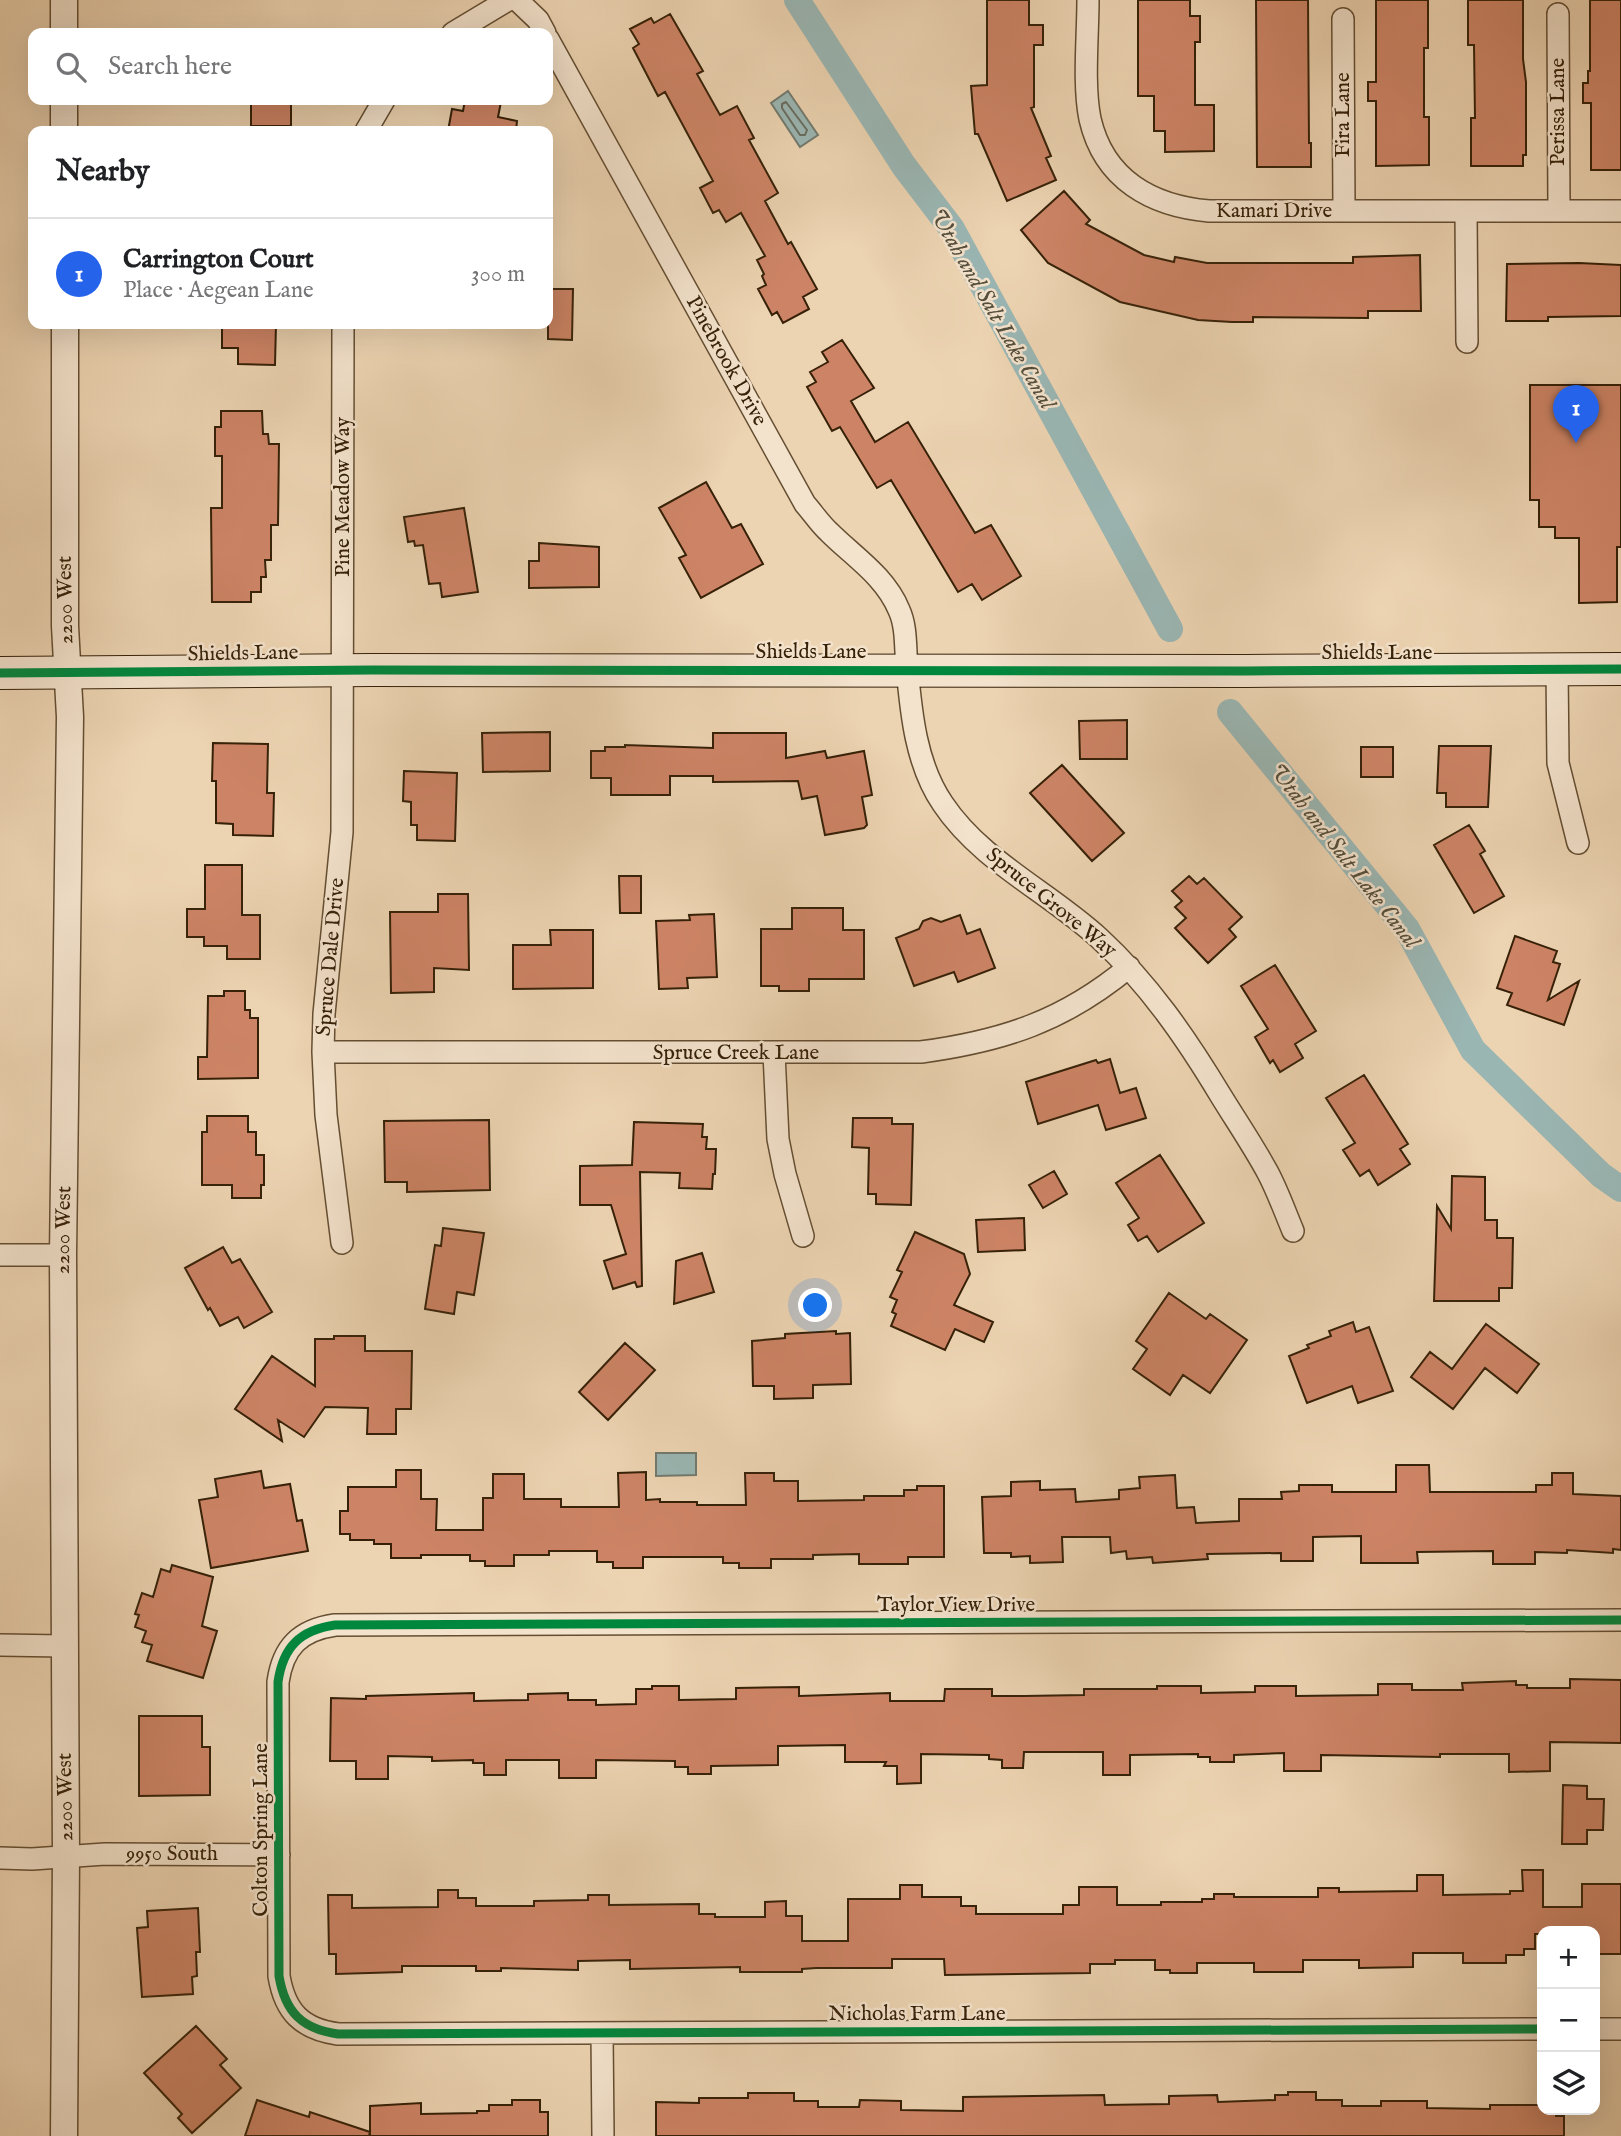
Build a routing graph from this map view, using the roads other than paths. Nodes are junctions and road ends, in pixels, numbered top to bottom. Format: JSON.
{"nodes":[{"id":1,"x":64,"y":0,"type":"edge"},
{"id":2,"x":508,"y":0,"type":"edge"},
{"id":3,"x":517,"y":0,"type":"edge"},
{"id":4,"x":1088,"y":0,"type":"edge"},
{"id":5,"x":1558,"y":14,"type":"dead end"},
{"id":6,"x":1343,"y":19,"type":"dead end"},
{"id":7,"x":64,"y":28,"type":"edge"},
{"id":8,"x":461,"y":28,"type":"edge"},
{"id":9,"x":542,"y":28,"type":"edge"},
{"id":10,"x":553,"y":48,"type":"edge"},
{"id":11,"x":64,"y":105,"type":"edge"},
{"id":12,"x":381,"y":105,"type":"edge"},
{"id":13,"x":64,"y":126,"type":"edge"},
{"id":14,"x":369,"y":126,"type":"edge"},
{"id":15,"x":1344,"y":211,"type":"junction"},
{"id":16,"x":1466,"y":211,"type":"junction"},
{"id":17,"x":1559,"y":211,"type":"junction"},
{"id":18,"x":1621,"y":211,"type":"edge"},
{"id":19,"x":65,"y":329,"type":"edge"},
{"id":20,"x":343,"y":329,"type":"edge"},
{"id":21,"x":1467,"y":342,"type":"dead end"},
{"id":22,"x":1557,"y":669,"type":"junction"},
{"id":23,"x":1621,"y":669,"type":"edge"},
{"id":24,"x":343,"y":670,"type":"junction"},
{"id":25,"x":907,"y":670,"type":"junction"},
{"id":26,"x":0,"y":673,"type":"edge"},
{"id":27,"x":68,"y":673,"type":"junction"},
{"id":28,"x":1578,"y":843,"type":"dead end"},
{"id":29,"x":1129,"y":967,"type":"junction"},
{"id":30,"x":323,"y":1052,"type":"junction"},
{"id":31,"x":774,"y":1053,"type":"junction"},
{"id":32,"x":1293,"y":1231,"type":"dead end"},
{"id":33,"x":803,"y":1236,"type":"dead end"},
{"id":34,"x":342,"y":1243,"type":"dead end"},
{"id":35,"x":0,"y":1255,"type":"edge"},
{"id":36,"x":63,"y":1255,"type":"junction"},
{"id":37,"x":1621,"y":1620,"type":"edge"},
{"id":38,"x":295,"y":1642,"type":"joint"},
{"id":39,"x":0,"y":1645,"type":"edge"},
{"id":40,"x":64,"y":1646,"type":"junction"},
{"id":41,"x":279,"y":1854,"type":"junction"},
{"id":42,"x":66,"y":1857,"type":"junction"},
{"id":43,"x":0,"y":1858,"type":"edge"},
{"id":44,"x":297,"y":2017,"type":"joint"},
{"id":45,"x":1537,"y":2029,"type":"edge"},
{"id":46,"x":1600,"y":2029,"type":"edge"},
{"id":47,"x":1621,"y":2029,"type":"edge"},
{"id":48,"x":602,"y":2033,"type":"junction"},
{"id":49,"x":64,"y":2136,"type":"edge"},
{"id":50,"x":603,"y":2136,"type":"edge"}],
"edges":[{"from":1,"to":7,"type":"street"},
{"from":2,"to":8,"type":"street"},
{"from":3,"to":9,"type":"street"},
{"from":4,"to":15,"type":"street","name":"Kamari Drive"},
{"from":5,"to":17,"type":"street","name":"Perissa Lane"},
{"from":6,"to":15,"type":"street","name":"Fira Lane"},
{"from":10,"to":25,"type":"street","name":"Pinebrook Drive"},
{"from":11,"to":13,"type":"street"},
{"from":12,"to":14,"type":"street"},
{"from":15,"to":16,"type":"street","name":"Kamari Drive"},
{"from":16,"to":17,"type":"street","name":"Kamari Drive"},
{"from":16,"to":21,"type":"street"},
{"from":17,"to":18,"type":"street","name":"Kamari Drive"},
{"from":19,"to":27,"type":"street","name":"2200 West"},
{"from":20,"to":24,"type":"street","name":"Pine Meadow Way"},
{"from":22,"to":23,"type":"main road","name":"Shields Lane"},
{"from":22,"to":25,"type":"main road","name":"Shields Lane"},
{"from":22,"to":28,"type":"street"},
{"from":24,"to":25,"type":"main road","name":"Shields Lane"},
{"from":24,"to":27,"type":"main road","name":"Shields Lane"},
{"from":24,"to":30,"type":"street","name":"Spruce Dale Drive"},
{"from":25,"to":29,"type":"street","name":"Spruce Grove Way"},
{"from":26,"to":27,"type":"main road","name":"Shields Lane"},
{"from":27,"to":36,"type":"street","name":"2200 West"},
{"from":29,"to":31,"type":"street","name":"Spruce Creek Lane"},
{"from":29,"to":32,"type":"street","name":"Spruce Grove Way"},
{"from":30,"to":31,"type":"street","name":"Spruce Creek Lane"},
{"from":30,"to":34,"type":"street","name":"Spruce Dale Drive"},
{"from":31,"to":33,"type":"street"},
{"from":35,"to":36,"type":"street"},
{"from":36,"to":40,"type":"street","name":"2200 West"},
{"from":37,"to":38,"type":"street","name":"Taylor View Drive"},
{"from":38,"to":41,"type":"street","name":"Colton Spring Lane"},
{"from":39,"to":40,"type":"street"},
{"from":40,"to":42,"type":"street","name":"2200 West"},
{"from":41,"to":42,"type":"street","name":"9950 South"},
{"from":41,"to":44,"type":"street","name":"Colton Spring Lane"},
{"from":42,"to":43,"type":"street","name":"9950 South"},
{"from":42,"to":49,"type":"street","name":"2200 West"},
{"from":44,"to":48,"type":"street","name":"Nicholas Farm Lane"},
{"from":45,"to":48,"type":"street","name":"Nicholas Farm Lane"},
{"from":46,"to":47,"type":"street"},
{"from":48,"to":50,"type":"street"}]}
